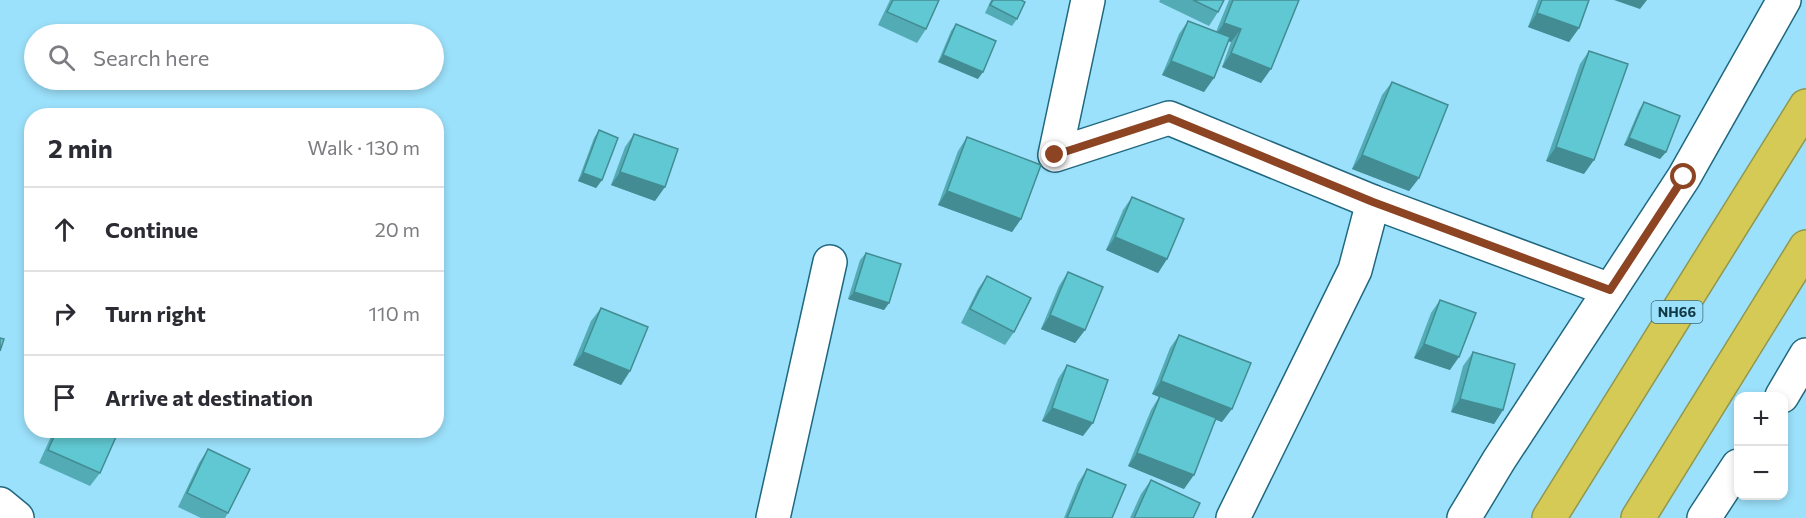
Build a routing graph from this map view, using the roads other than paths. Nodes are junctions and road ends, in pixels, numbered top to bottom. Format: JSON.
{"nodes":[{"id":1,"x":1088,"y":0,"type":"edge"},
{"id":2,"x":1784,"y":0,"type":"edge"},
{"id":3,"x":1806,"y":106,"type":"edge"},
{"id":4,"x":1373,"y":202,"type":"junction"},
{"id":5,"x":1806,"y":247,"type":"edge"},
{"id":6,"x":830,"y":262,"type":"dead end"},
{"id":7,"x":1610,"y":290,"type":"junction"},
{"id":8,"x":1806,"y":355,"type":"edge"},
{"id":9,"x":1784,"y":392,"type":"edge"},
{"id":10,"x":1734,"y":472,"type":"edge"},
{"id":11,"x":0,"y":504,"type":"edge"},
{"id":12,"x":17,"y":518,"type":"edge"},
{"id":13,"x":773,"y":518,"type":"edge"},
{"id":14,"x":1233,"y":518,"type":"edge"},
{"id":15,"x":1464,"y":518,"type":"edge"},
{"id":16,"x":1549,"y":518,"type":"edge"},
{"id":17,"x":1638,"y":518,"type":"edge"},
{"id":18,"x":1704,"y":518,"type":"edge"}],
"edges":[{"from":1,"to":4,"type":"street"},
{"from":2,"to":7,"type":"street"},
{"from":3,"to":16,"type":"highway","number":"NH66"},
{"from":4,"to":7,"type":"street"},
{"from":4,"to":14,"type":"street"},
{"from":5,"to":17,"type":"highway"},
{"from":6,"to":13,"type":"street"},
{"from":7,"to":15,"type":"street"},
{"from":8,"to":9,"type":"street"},
{"from":10,"to":18,"type":"street"},
{"from":11,"to":12,"type":"street"}]}
